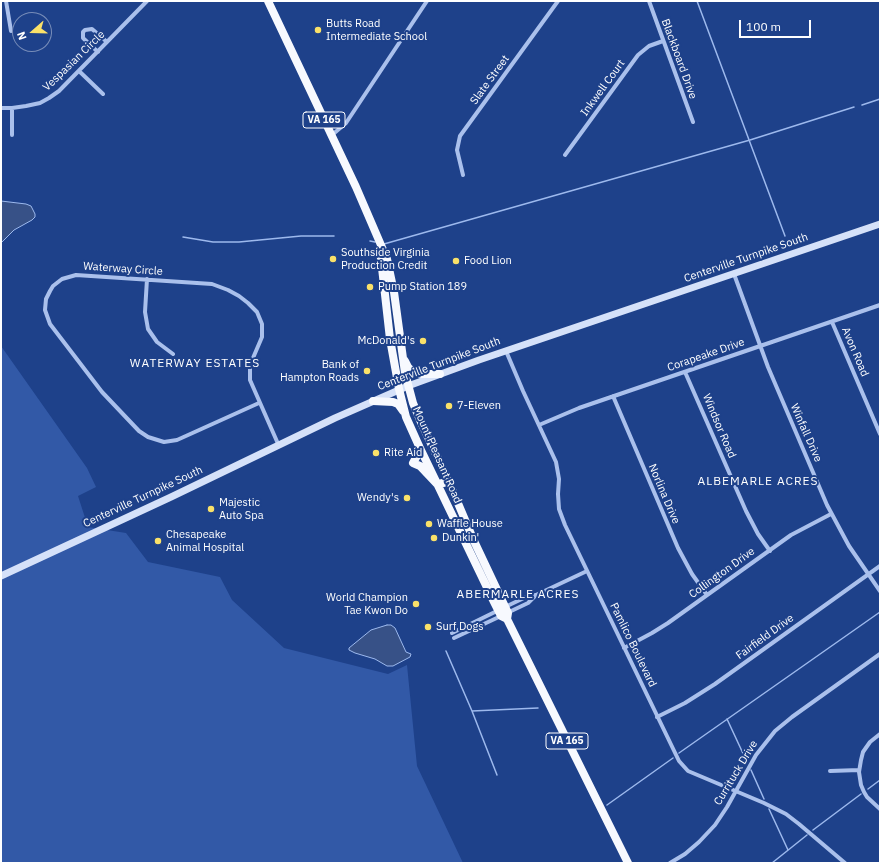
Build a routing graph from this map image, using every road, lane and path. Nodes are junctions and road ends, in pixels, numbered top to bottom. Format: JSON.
{"nodes":[{"id":1,"x":6,"y":1,"type":"edge"},
{"id":2,"x":147,"y":1,"type":"edge"},
{"id":3,"x":268,"y":1,"type":"edge"},
{"id":4,"x":427,"y":1,"type":"edge"},
{"id":5,"x":558,"y":1,"type":"edge"},
{"id":6,"x":649,"y":1,"type":"edge"},
{"id":7,"x":11,"y":31,"type":"dead end"},
{"id":8,"x":663,"y":41,"type":"junction"},
{"id":9,"x":107,"y":42,"type":"junction"},
{"id":10,"x":98,"y":52,"type":"junction"},
{"id":11,"x":79,"y":71,"type":"junction"},
{"id":12,"x":103,"y":94,"type":"dead end"},
{"id":13,"x":1,"y":108,"type":"edge"},
{"id":14,"x":12,"y":108,"type":"junction"},
{"id":15,"x":693,"y":122,"type":"dead end"},
{"id":16,"x":12,"y":135,"type":"dead end"},
{"id":17,"x":332,"y":135,"type":"junction"},
{"id":18,"x":565,"y":155,"type":"dead end"},
{"id":19,"x":463,"y":175,"type":"dead end"},
{"id":20,"x":880,"y":224,"type":"edge"},
{"id":21,"x":379,"y":239,"type":"junction"},
{"id":22,"x":734,"y":274,"type":"junction"},
{"id":23,"x":147,"y":279,"type":"junction"},
{"id":24,"x":880,"y":305,"type":"edge"},
{"id":25,"x":832,"y":322,"type":"junction"},
{"id":26,"x":759,"y":346,"type":"junction"},
{"id":27,"x":506,"y":351,"type":"junction"},
{"id":28,"x":173,"y":354,"type":"dead end"},
{"id":29,"x":402,"y":357,"type":"junction"},
{"id":30,"x":685,"y":372,"type":"junction"},
{"id":31,"x":440,"y":374,"type":"junction"},
{"id":32,"x":408,"y":386,"type":"junction"},
{"id":33,"x":399,"y":390,"type":"junction"},
{"id":34,"x":613,"y":396,"type":"junction"},
{"id":35,"x":373,"y":401,"type":"junction"},
{"id":36,"x":259,"y":403,"type":"junction"},
{"id":37,"x":406,"y":417,"type":"junction"},
{"id":38,"x":539,"y":425,"type":"junction"},
{"id":39,"x":880,"y":434,"type":"edge"},
{"id":40,"x":279,"y":446,"type":"junction"},
{"id":41,"x":419,"y":446,"type":"junction"},
{"id":42,"x":449,"y":482,"type":"junction"},
{"id":43,"x":437,"y":484,"type":"junction"},
{"id":44,"x":831,"y":514,"type":"junction"},
{"id":45,"x":770,"y":551,"type":"junction"},
{"id":46,"x":880,"y":566,"type":"edge"},
{"id":47,"x":587,"y":571,"type":"junction"},
{"id":48,"x":868,"y":574,"type":"junction"},
{"id":49,"x":1,"y":576,"type":"edge"},
{"id":50,"x":880,"y":591,"type":"edge"},
{"id":51,"x":707,"y":595,"type":"junction"},
{"id":52,"x":504,"y":613,"type":"junction"},
{"id":53,"x":452,"y":633,"type":"dead end"},
{"id":54,"x":454,"y":638,"type":"dead end"},
{"id":55,"x":624,"y":648,"type":"junction"},
{"id":56,"x":880,"y":654,"type":"edge"},
{"id":57,"x":657,"y":717,"type":"junction"},
{"id":58,"x":880,"y":734,"type":"edge"},
{"id":59,"x":859,"y":770,"type":"junction"},
{"id":60,"x":830,"y":771,"type":"dead end"},
{"id":61,"x":735,"y":791,"type":"junction"},
{"id":62,"x":880,"y":809,"type":"edge"},
{"id":63,"x":628,"y":863,"type":"edge"},
{"id":64,"x":670,"y":863,"type":"edge"},
{"id":65,"x":845,"y":863,"type":"edge"}],
"edges":[{"from":1,"to":7,"type":"street"},
{"from":2,"to":9,"type":"street","name":"Vespasian Circle"},
{"from":3,"to":17,"type":"highway","name":"Mount Pleasant Road","number":"VA 165"},
{"from":4,"to":17,"type":"street"},
{"from":5,"to":19,"type":"street","name":"Slate Street"},
{"from":6,"to":8,"type":"street","name":"Blackboard Drive"},
{"from":8,"to":15,"type":"street","name":"Blackboard Drive"},
{"from":8,"to":18,"type":"street","name":"Inkwell Court"},
{"from":9,"to":10,"type":"street","name":"Vespasian Circle"},
{"from":9,"to":10,"type":"street"},
{"from":10,"to":11,"type":"street","name":"Vespasian Circle"},
{"from":11,"to":12,"type":"street"},
{"from":11,"to":14,"type":"street","name":"Vespasian Circle"},
{"from":13,"to":14,"type":"street","name":"Vespasian Circle"},
{"from":14,"to":16,"type":"street"},
{"from":17,"to":21,"type":"highway","name":"Mount Pleasant Road","number":"VA 165"},
{"from":20,"to":22,"type":"main road","name":"Centerville Turnpike South"},
{"from":21,"to":29,"type":"highway","name":"Mount Pleasant Road","number":"VA 165"},
{"from":21,"to":33,"type":"highway","name":"Mount Pleasant Road","number":"VA 165"},
{"from":22,"to":26,"type":"street","name":"Winfall Drive"},
{"from":22,"to":27,"type":"main road","name":"Centerville Turnpike South"},
{"from":23,"to":28,"type":"street"},
{"from":23,"to":36,"type":"street","name":"Waterway Circle"},
{"from":23,"to":36,"type":"street","name":"Waterway Circle"},
{"from":24,"to":25,"type":"street","name":"Corapeake Drive"},
{"from":25,"to":26,"type":"street","name":"Corapeake Drive"},
{"from":25,"to":39,"type":"street","name":"Avon Road"},
{"from":26,"to":30,"type":"street","name":"Corapeake Drive"},
{"from":26,"to":44,"type":"street","name":"Winfall Drive"},
{"from":27,"to":31,"type":"main road","name":"Centerville Turnpike South"},
{"from":27,"to":38,"type":"street","name":"Pamlico Boulevard"},
{"from":29,"to":31,"type":"highway"},
{"from":29,"to":32,"type":"highway","name":"Mount Pleasant Road","number":"VA 165"},
{"from":30,"to":34,"type":"street","name":"Corapeake Drive"},
{"from":30,"to":45,"type":"street","name":"Windsor Road"},
{"from":31,"to":32,"type":"main road","name":"Centerville Turnpike South"},
{"from":32,"to":33,"type":"main road","name":"Centerville Turnpike South"},
{"from":32,"to":42,"type":"highway","name":"Mount Pleasant Road","number":"VA 165"},
{"from":33,"to":35,"type":"main road","name":"Centerville Turnpike South"},
{"from":33,"to":37,"type":"highway","name":"Mount Pleasant Road","number":"VA 165"},
{"from":34,"to":38,"type":"street","name":"Corapeake Drive"},
{"from":34,"to":51,"type":"street","name":"Norlina Drive"},
{"from":35,"to":37,"type":"highway"},
{"from":35,"to":40,"type":"main road","name":"Centerville Turnpike South"},
{"from":36,"to":40,"type":"street","name":"Waterway Circle"},
{"from":37,"to":41,"type":"highway","name":"Mount Pleasant Road","number":"VA 165"},
{"from":38,"to":47,"type":"street","name":"Pamlico Boulevard"},
{"from":40,"to":49,"type":"main road","name":"Centerville Turnpike South"},
{"from":41,"to":43,"type":"highway","name":"Mount Pleasant Road","number":"VA 165"},
{"from":41,"to":43,"type":"highway"},
{"from":42,"to":43,"type":"highway"},
{"from":42,"to":52,"type":"highway","name":"Mount Pleasant Road","number":"VA 165"},
{"from":43,"to":52,"type":"highway","name":"Mount Pleasant Road","number":"VA 165"},
{"from":44,"to":45,"type":"street","name":"Collington Drive"},
{"from":44,"to":48,"type":"street","name":"Winfall Drive"},
{"from":45,"to":51,"type":"street","name":"Collington Drive"},
{"from":46,"to":48,"type":"street","name":"Fairfield Drive"},
{"from":47,"to":52,"type":"street"},
{"from":47,"to":55,"type":"street","name":"Pamlico Boulevard"},
{"from":48,"to":50,"type":"street","name":"Winfall Drive"},
{"from":48,"to":57,"type":"street","name":"Fairfield Drive"},
{"from":51,"to":55,"type":"street","name":"Collington Drive"},
{"from":52,"to":53,"type":"street"},
{"from":52,"to":54,"type":"street"},
{"from":52,"to":63,"type":"highway","name":"Mount Pleasant Road","number":"VA 165"},
{"from":55,"to":57,"type":"street","name":"Pamlico Boulevard"},
{"from":56,"to":61,"type":"street","name":"Currituck Drive"},
{"from":57,"to":61,"type":"street","name":"Pamlico Boulevard"},
{"from":58,"to":59,"type":"street"},
{"from":59,"to":60,"type":"street"},
{"from":59,"to":62,"type":"street"},
{"from":61,"to":64,"type":"street","name":"Currituck Drive"},
{"from":61,"to":65,"type":"street","name":"Pamlico Boulevard"}]}
